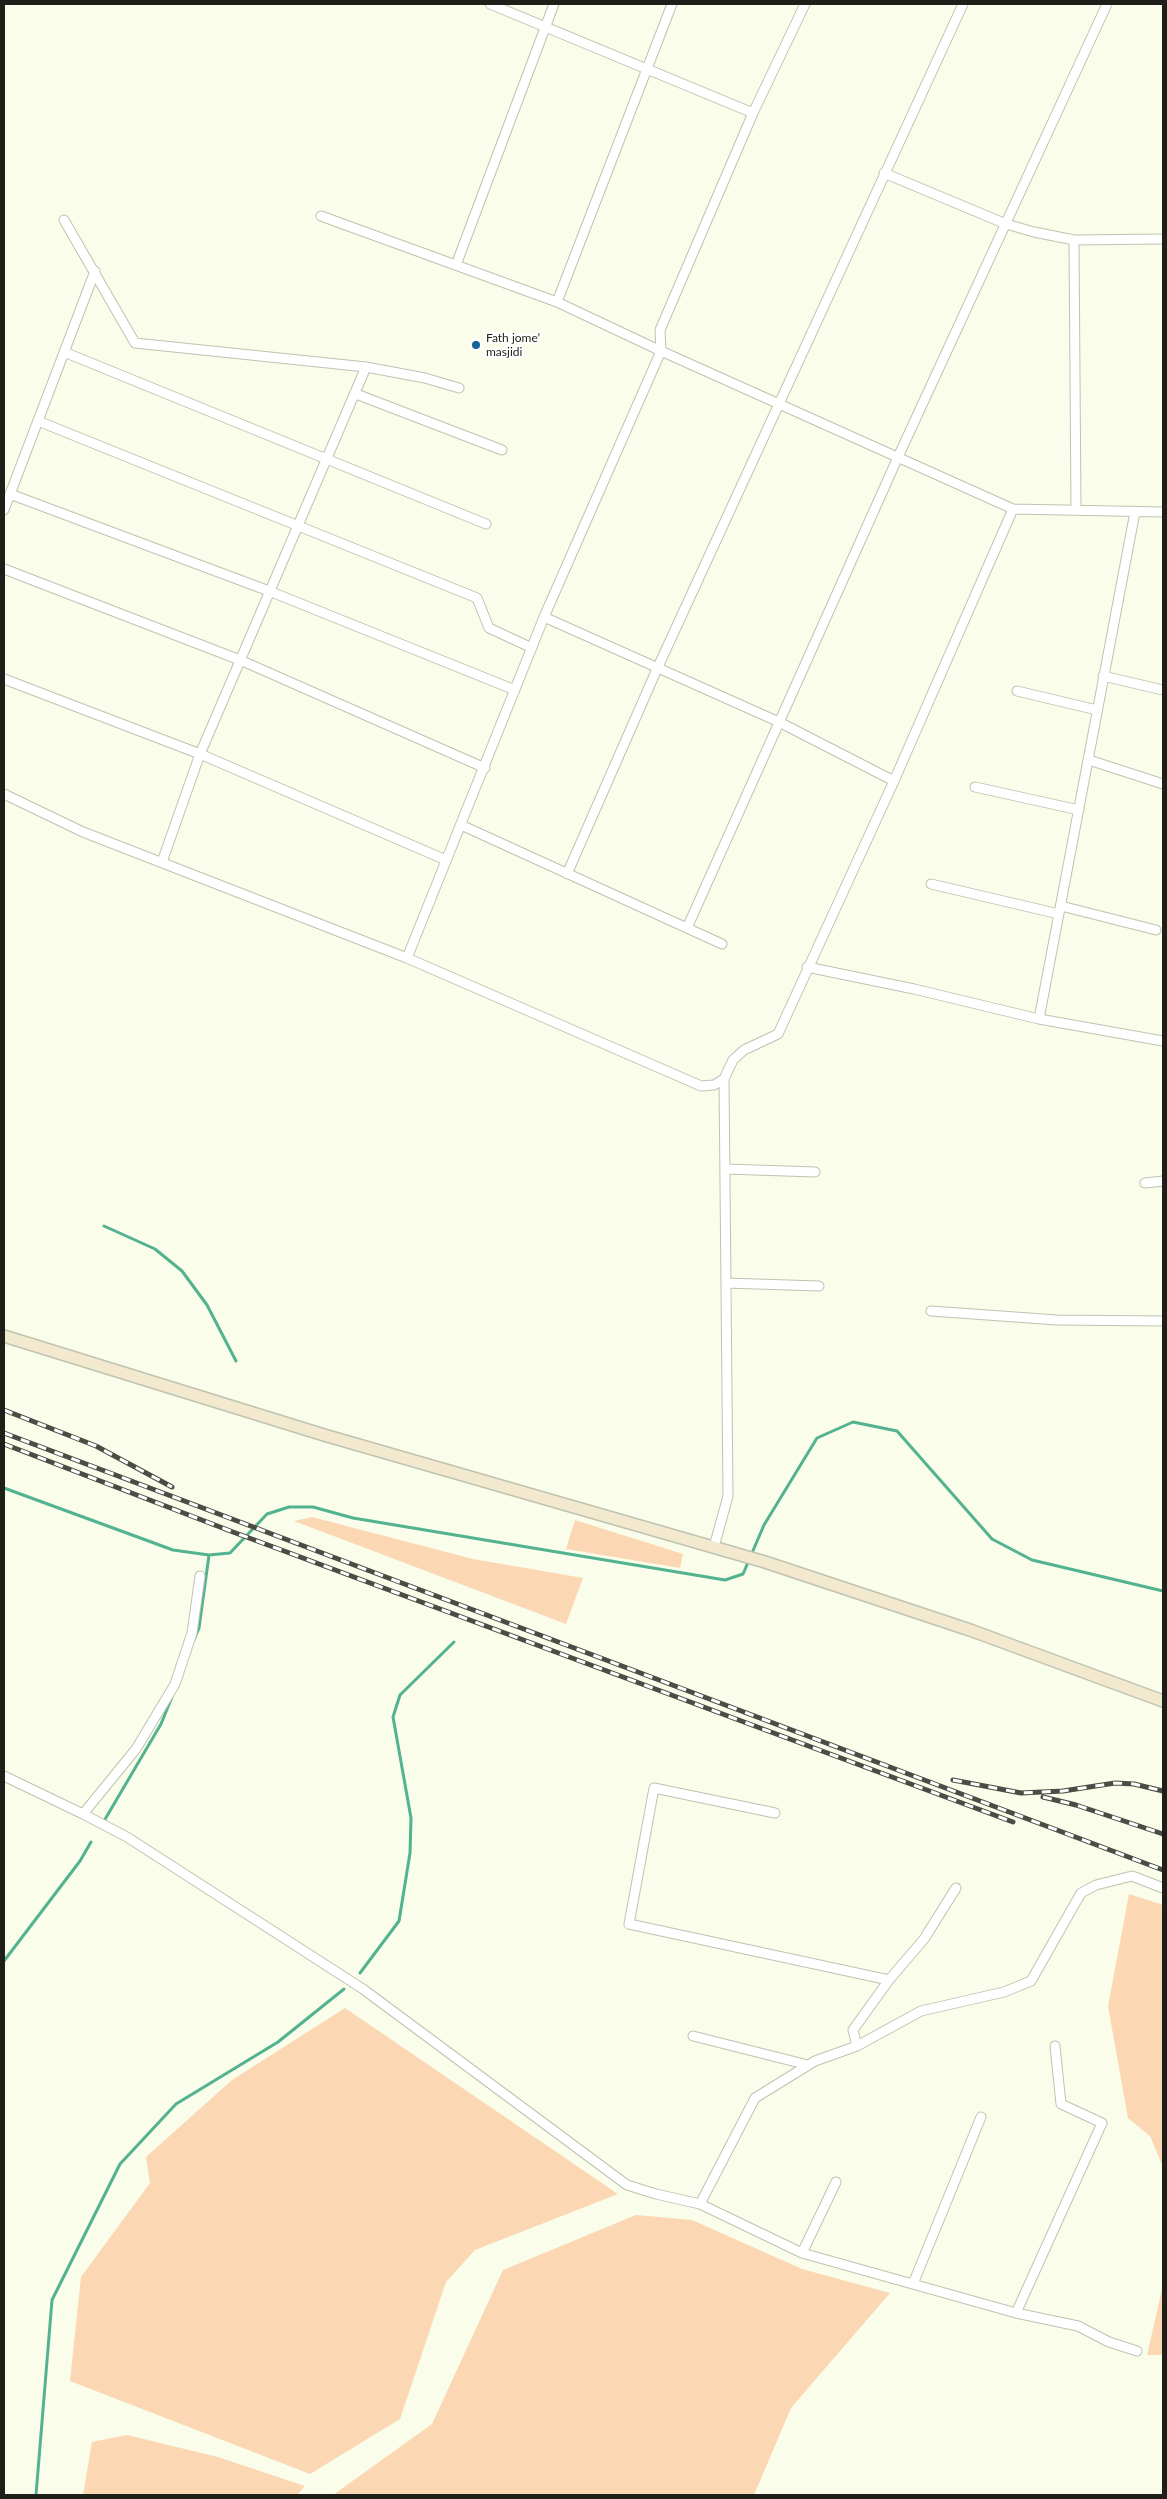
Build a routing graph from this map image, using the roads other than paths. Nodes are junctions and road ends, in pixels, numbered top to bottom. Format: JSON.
{"nodes":[{"id":1,"x":490,"y":4,"type":"edge"},
{"id":2,"x":554,"y":4,"type":"edge"},
{"id":3,"x":672,"y":4,"type":"edge"},
{"id":4,"x":805,"y":4,"type":"edge"},
{"id":5,"x":963,"y":4,"type":"edge"},
{"id":6,"x":1107,"y":4,"type":"edge"},
{"id":7,"x":545,"y":26,"type":"junction"},
{"id":8,"x":647,"y":68,"type":"junction"},
{"id":9,"x":753,"y":112,"type":"junction"},
{"id":10,"x":884,"y":173,"type":"junction"},
{"id":11,"x":320,"y":216,"type":"dead end"},
{"id":12,"x":64,"y":220,"type":"dead end"},
{"id":13,"x":1006,"y":224,"type":"junction"},
{"id":14,"x":1163,"y":239,"type":"edge"},
{"id":15,"x":1074,"y":240,"type":"junction"},
{"id":16,"x":456,"y":265,"type":"junction"},
{"id":17,"x":95,"y":271,"type":"junction"},
{"id":18,"x":557,"y":302,"type":"junction"},
{"id":19,"x":661,"y":351,"type":"junction"},
{"id":20,"x":64,"y":352,"type":"junction"},
{"id":21,"x":366,"y":367,"type":"junction"},
{"id":22,"x":459,"y":388,"type":"dead end"},
{"id":23,"x":356,"y":394,"type":"junction"},
{"id":24,"x":779,"y":405,"type":"junction"},
{"id":25,"x":38,"y":421,"type":"junction"},
{"id":26,"x":502,"y":450,"type":"dead end"},
{"id":27,"x":898,"y":457,"type":"junction"},
{"id":28,"x":327,"y":458,"type":"junction"},
{"id":29,"x":10,"y":494,"type":"junction"},
{"id":30,"x":1013,"y":509,"type":"junction"},
{"id":31,"x":4,"y":510,"type":"edge"},
{"id":32,"x":1076,"y":510,"type":"junction"},
{"id":33,"x":1135,"y":512,"type":"junction"},
{"id":34,"x":1163,"y":512,"type":"edge"},
{"id":35,"x":486,"y":524,"type":"dead end"},
{"id":36,"x":297,"y":527,"type":"junction"},
{"id":37,"x":4,"y":569,"type":"edge"},
{"id":38,"x":269,"y":591,"type":"junction"},
{"id":39,"x":544,"y":617,"type":"junction"},
{"id":40,"x":532,"y":648,"type":"junction"},
{"id":41,"x":240,"y":660,"type":"junction"},
{"id":42,"x":657,"y":669,"type":"junction"},
{"id":43,"x":1103,"y":676,"type":"junction"},
{"id":44,"x":4,"y":679,"type":"edge"},
{"id":45,"x":515,"y":690,"type":"junction"},
{"id":46,"x":1163,"y":690,"type":"edge"},
{"id":47,"x":1017,"y":691,"type":"dead end"},
{"id":48,"x":1097,"y":710,"type":"junction"},
{"id":49,"x":779,"y":722,"type":"junction"},
{"id":50,"x":200,"y":754,"type":"junction"},
{"id":51,"x":1088,"y":760,"type":"junction"},
{"id":52,"x":485,"y":768,"type":"junction"},
{"id":53,"x":894,"y":781,"type":"junction"},
{"id":54,"x":1163,"y":784,"type":"edge"},
{"id":55,"x":975,"y":787,"type":"dead end"},
{"id":56,"x":4,"y":794,"type":"edge"},
{"id":57,"x":1079,"y":810,"type":"junction"},
{"id":58,"x":461,"y":825,"type":"junction"},
{"id":59,"x":446,"y":860,"type":"junction"},
{"id":60,"x":162,"y":862,"type":"junction"},
{"id":61,"x":567,"y":874,"type":"junction"},
{"id":62,"x":931,"y":884,"type":"dead end"},
{"id":63,"x":1060,"y":910,"type":"junction"},
{"id":64,"x":687,"y":928,"type":"junction"},
{"id":65,"x":1156,"y":930,"type":"dead end"},
{"id":66,"x":722,"y":944,"type":"dead end"},
{"id":67,"x":407,"y":958,"type":"junction"},
{"id":68,"x":807,"y":967,"type":"junction"},
{"id":69,"x":1040,"y":1019,"type":"junction"},
{"id":70,"x":1163,"y":1041,"type":"edge"},
{"id":71,"x":724,"y":1079,"type":"junction"},
{"id":72,"x":725,"y":1169,"type":"junction"},
{"id":73,"x":816,"y":1172,"type":"dead end"},
{"id":74,"x":1163,"y":1181,"type":"edge"},
{"id":75,"x":1146,"y":1184,"type":"dead end"},
{"id":76,"x":726,"y":1283,"type":"junction"},
{"id":77,"x":818,"y":1286,"type":"dead end"},
{"id":78,"x":931,"y":1311,"type":"dead end"},
{"id":79,"x":1163,"y":1321,"type":"edge"},
{"id":80,"x":4,"y":1336,"type":"edge"},
{"id":81,"x":714,"y":1547,"type":"junction"},
{"id":82,"x":200,"y":1576,"type":"dead end"},
{"id":83,"x":1163,"y":1701,"type":"edge"},
{"id":84,"x":4,"y":1776,"type":"edge"},
{"id":85,"x":775,"y":1812,"type":"dead end"},
{"id":86,"x":83,"y":1814,"type":"junction"},
{"id":87,"x":956,"y":1888,"type":"dead end"},
{"id":88,"x":1163,"y":1888,"type":"edge"},
{"id":89,"x":889,"y":1980,"type":"junction"},
{"id":90,"x":693,"y":2036,"type":"dead end"},
{"id":91,"x":857,"y":2046,"type":"junction"},
{"id":92,"x":1055,"y":2046,"type":"dead end"},
{"id":93,"x":808,"y":2065,"type":"junction"},
{"id":94,"x":982,"y":2117,"type":"dead end"},
{"id":95,"x":836,"y":2182,"type":"dead end"},
{"id":96,"x":700,"y":2204,"type":"junction"},
{"id":97,"x":802,"y":2252,"type":"junction"},
{"id":98,"x":913,"y":2284,"type":"junction"},
{"id":99,"x":1016,"y":2313,"type":"junction"},
{"id":100,"x":1137,"y":2351,"type":"dead end"}],
"edges":[{"from":1,"to":7,"type":"street"},
{"from":2,"to":7,"type":"street"},
{"from":3,"to":8,"type":"street"},
{"from":4,"to":9,"type":"street"},
{"from":5,"to":10,"type":"street"},
{"from":6,"to":13,"type":"street"},
{"from":7,"to":8,"type":"street"},
{"from":7,"to":16,"type":"street"},
{"from":8,"to":9,"type":"street"},
{"from":8,"to":18,"type":"street"},
{"from":9,"to":19,"type":"street"},
{"from":10,"to":13,"type":"street"},
{"from":10,"to":24,"type":"street"},
{"from":11,"to":16,"type":"street"},
{"from":12,"to":17,"type":"street"},
{"from":13,"to":15,"type":"street"},
{"from":13,"to":27,"type":"street"},
{"from":14,"to":15,"type":"street"},
{"from":15,"to":32,"type":"street"},
{"from":16,"to":18,"type":"street"},
{"from":17,"to":20,"type":"street"},
{"from":17,"to":21,"type":"street"},
{"from":18,"to":19,"type":"street"},
{"from":19,"to":24,"type":"street"},
{"from":19,"to":39,"type":"street"},
{"from":20,"to":25,"type":"street"},
{"from":20,"to":28,"type":"street"},
{"from":21,"to":22,"type":"street"},
{"from":21,"to":23,"type":"street"},
{"from":23,"to":26,"type":"street"},
{"from":23,"to":28,"type":"street"},
{"from":24,"to":27,"type":"street"},
{"from":24,"to":42,"type":"street"},
{"from":25,"to":29,"type":"street"},
{"from":25,"to":36,"type":"street"},
{"from":27,"to":30,"type":"street"},
{"from":27,"to":49,"type":"street"},
{"from":28,"to":35,"type":"street"},
{"from":28,"to":36,"type":"street"},
{"from":29,"to":31,"type":"street"},
{"from":29,"to":38,"type":"street"},
{"from":30,"to":32,"type":"street"},
{"from":30,"to":53,"type":"street"},
{"from":32,"to":33,"type":"street"},
{"from":33,"to":34,"type":"street"},
{"from":33,"to":43,"type":"street"},
{"from":36,"to":38,"type":"street"},
{"from":36,"to":40,"type":"street"},
{"from":37,"to":41,"type":"street"},
{"from":38,"to":41,"type":"street"},
{"from":38,"to":45,"type":"street"},
{"from":39,"to":40,"type":"street"},
{"from":39,"to":42,"type":"street"},
{"from":40,"to":45,"type":"street"},
{"from":41,"to":50,"type":"street"},
{"from":41,"to":52,"type":"street"},
{"from":42,"to":49,"type":"street"},
{"from":42,"to":61,"type":"street"},
{"from":43,"to":46,"type":"street"},
{"from":43,"to":48,"type":"street"},
{"from":44,"to":50,"type":"street"},
{"from":45,"to":52,"type":"street"},
{"from":47,"to":48,"type":"street"},
{"from":48,"to":51,"type":"street"},
{"from":49,"to":53,"type":"street"},
{"from":49,"to":64,"type":"street"},
{"from":50,"to":59,"type":"street"},
{"from":50,"to":60,"type":"street"},
{"from":51,"to":54,"type":"street"},
{"from":51,"to":57,"type":"street"},
{"from":52,"to":58,"type":"street"},
{"from":53,"to":68,"type":"street"},
{"from":55,"to":57,"type":"street"},
{"from":56,"to":60,"type":"street"},
{"from":57,"to":63,"type":"street"},
{"from":58,"to":59,"type":"street"},
{"from":58,"to":61,"type":"street"},
{"from":59,"to":67,"type":"street"},
{"from":60,"to":67,"type":"street"},
{"from":61,"to":64,"type":"street"},
{"from":62,"to":63,"type":"street"},
{"from":63,"to":65,"type":"street"},
{"from":63,"to":69,"type":"street"},
{"from":64,"to":66,"type":"street"},
{"from":67,"to":71,"type":"street"},
{"from":68,"to":69,"type":"street"},
{"from":68,"to":71,"type":"street"},
{"from":69,"to":70,"type":"street"},
{"from":71,"to":72,"type":"street"},
{"from":72,"to":73,"type":"street"},
{"from":72,"to":76,"type":"street"},
{"from":74,"to":75,"type":"street"},
{"from":76,"to":77,"type":"street"},
{"from":76,"to":81,"type":"street"},
{"from":78,"to":79,"type":"street"},
{"from":80,"to":81,"type":"main road"},
{"from":81,"to":83,"type":"main road"},
{"from":82,"to":86,"type":"street"},
{"from":84,"to":86,"type":"street"},
{"from":85,"to":89,"type":"street"},
{"from":86,"to":96,"type":"street"},
{"from":87,"to":89,"type":"street"},
{"from":88,"to":91,"type":"street"},
{"from":89,"to":91,"type":"street"},
{"from":90,"to":93,"type":"street"},
{"from":91,"to":93,"type":"street"},
{"from":92,"to":99,"type":"street"},
{"from":93,"to":96,"type":"street"},
{"from":94,"to":98,"type":"street"},
{"from":95,"to":97,"type":"street"},
{"from":96,"to":97,"type":"street"},
{"from":97,"to":98,"type":"street"},
{"from":98,"to":99,"type":"street"},
{"from":99,"to":100,"type":"street"}]}
